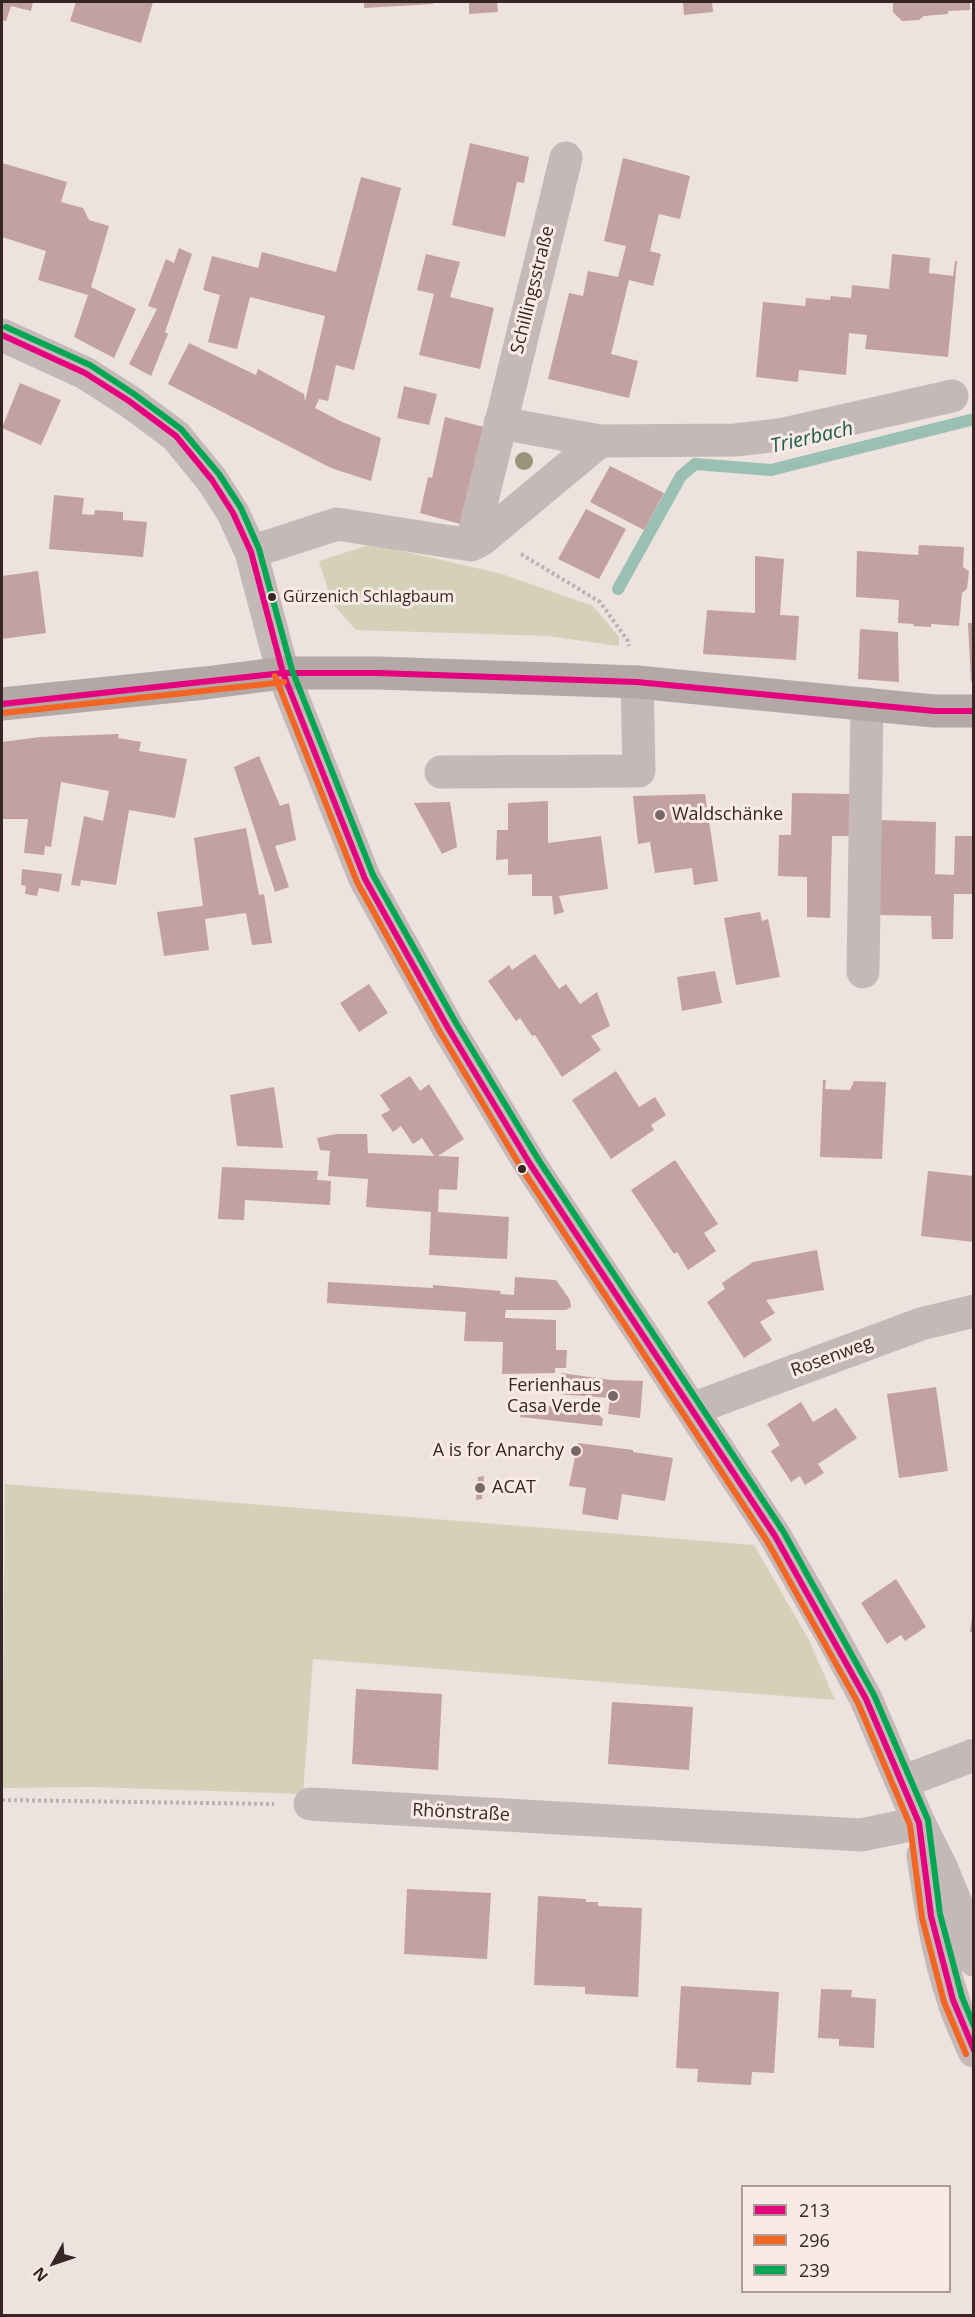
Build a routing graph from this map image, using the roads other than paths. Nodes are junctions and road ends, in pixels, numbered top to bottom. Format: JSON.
{"nodes":[{"id":1,"x":566,"y":158,"type":"dead end"},
{"id":2,"x":2,"y":335,"type":"edge"},
{"id":3,"x":952,"y":396,"type":"dead end"},
{"id":4,"x":501,"y":423,"type":"junction"},
{"id":5,"x":600,"y":441,"type":"junction"},
{"id":6,"x":488,"y":544,"type":"junction"},
{"id":7,"x":251,"y":552,"type":"junction"},
{"id":8,"x":283,"y":673,"type":"junction"},
{"id":9,"x":637,"y":682,"type":"junction"},
{"id":10,"x":2,"y":704,"type":"edge"},
{"id":11,"x":867,"y":704,"type":"junction"},
{"id":12,"x":974,"y":711,"type":"edge"},
{"id":13,"x":441,"y":772,"type":"dead end"},
{"id":14,"x":863,"y":972,"type":"dead end"},
{"id":15,"x":972,"y":1320,"type":"edge"},
{"id":16,"x":692,"y":1409,"type":"junction"},
{"id":17,"x":974,"y":1755,"type":"edge"},
{"id":18,"x":902,"y":1782,"type":"junction"},
{"id":19,"x":310,"y":1804,"type":"road end"},
{"id":20,"x":919,"y":1823,"type":"junction"},
{"id":21,"x":974,"y":1960,"type":"edge"},
{"id":22,"x":974,"y":2051,"type":"edge"}],
"edges":[{"from":1,"to":4,"type":"street","name":"Schillingsstraße"},
{"from":2,"to":7,"type":"street"},
{"from":3,"to":5,"type":"street"},
{"from":4,"to":5,"type":"street"},
{"from":4,"to":6,"type":"street","name":"Schillingsstraße"},
{"from":5,"to":6,"type":"street"},
{"from":6,"to":7,"type":"street"},
{"from":7,"to":8,"type":"street"},
{"from":8,"to":9,"type":"main road"},
{"from":8,"to":10,"type":"main road"},
{"from":8,"to":16,"type":"street"},
{"from":9,"to":11,"type":"main road"},
{"from":9,"to":13,"type":"street"},
{"from":11,"to":12,"type":"main road"},
{"from":11,"to":14,"type":"street"},
{"from":15,"to":16,"type":"street","name":"Rosenweg"},
{"from":16,"to":18,"type":"street"},
{"from":17,"to":18,"type":"street"},
{"from":18,"to":20,"type":"street"},
{"from":19,"to":20,"type":"street","name":"Rhönstraße"},
{"from":20,"to":21,"type":"street"},
{"from":20,"to":22,"type":"street"}]}
